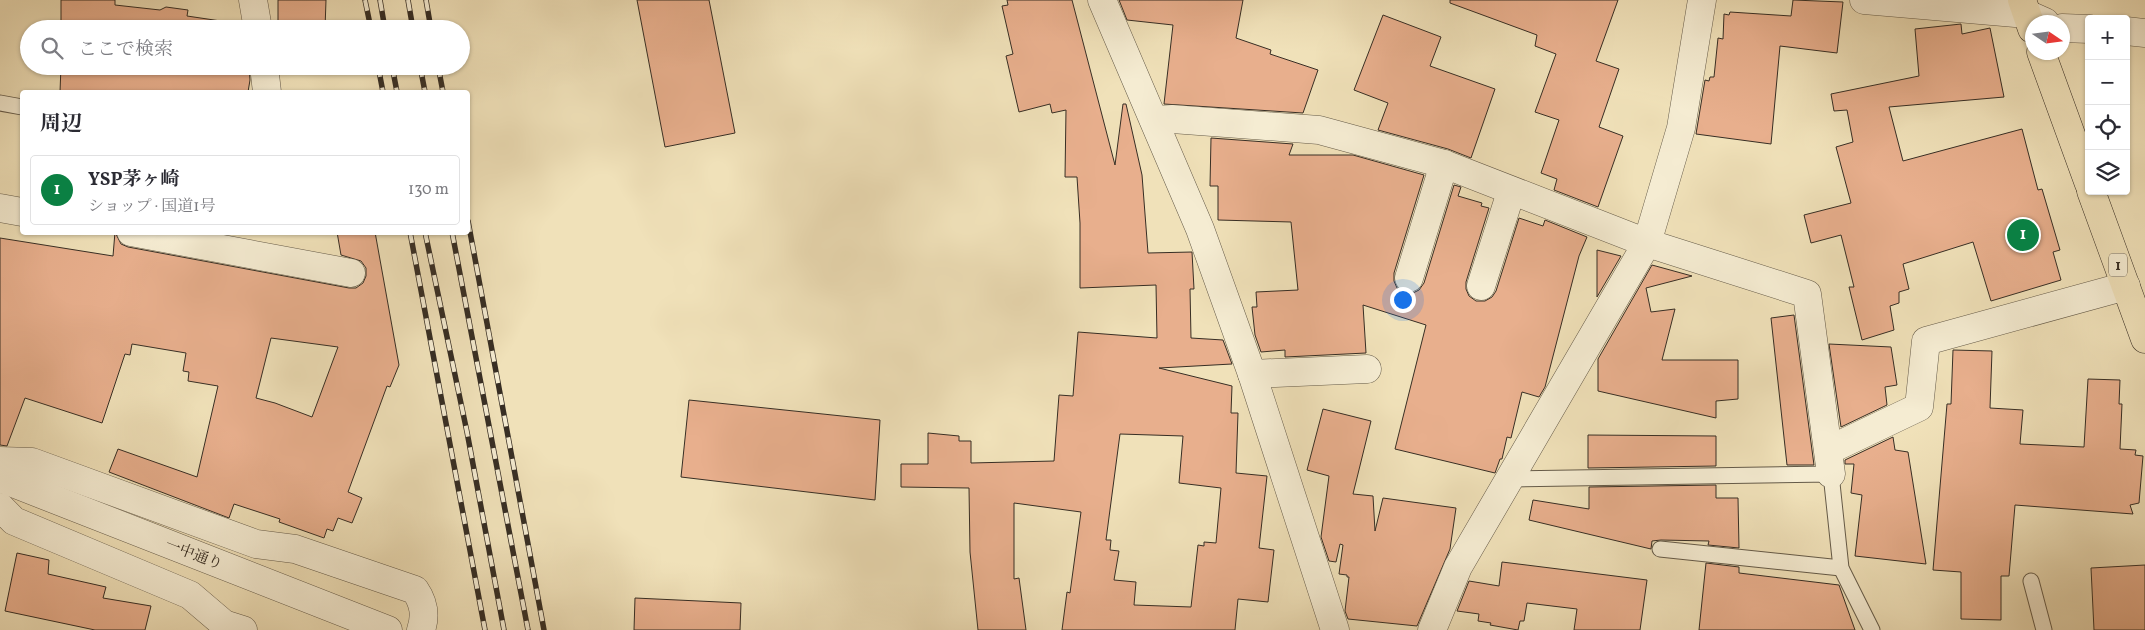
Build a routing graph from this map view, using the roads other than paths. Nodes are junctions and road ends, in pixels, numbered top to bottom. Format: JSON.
{"nodes":[{"id":1,"x":253,"y":0,"type":"edge"},
{"id":2,"x":1102,"y":0,"type":"edge"},
{"id":3,"x":1702,"y":0,"type":"edge"},
{"id":4,"x":1864,"y":0,"type":"edge"},
{"id":5,"x":2025,"y":15,"type":"edge"},
{"id":6,"x":256,"y":20,"type":"edge"},
{"id":7,"x":2070,"y":28,"type":"edge"},
{"id":8,"x":2085,"y":29,"type":"edge"},
{"id":9,"x":2130,"y":31,"type":"edge"},
{"id":10,"x":2145,"y":33,"type":"edge"},
{"id":11,"x":2044,"y":60,"type":"edge"},
{"id":12,"x":265,"y":75,"type":"edge"},
{"id":13,"x":267,"y":90,"type":"edge"},
{"id":14,"x":0,"y":103,"type":"edge"},
{"id":15,"x":20,"y":107,"type":"edge"},
{"id":16,"x":1154,"y":120,"type":"junction"},
{"id":17,"x":1444,"y":164,"type":"junction"},
{"id":18,"x":2085,"y":173,"type":"edge"},
{"id":19,"x":1511,"y":192,"type":"junction"},
{"id":20,"x":2092,"y":195,"type":"edge"},
{"id":21,"x":0,"y":208,"type":"edge"},
{"id":22,"x":20,"y":212,"type":"edge"},
{"id":23,"x":148,"y":235,"type":"edge"},
{"id":24,"x":1647,"y":243,"type":"junction"},
{"id":25,"x":350,"y":273,"type":"dead end"},
{"id":26,"x":1409,"y":278,"type":"dead end"},
{"id":27,"x":1480,"y":286,"type":"dead end"},
{"id":28,"x":2126,"y":286,"type":"junction"},
{"id":29,"x":2145,"y":339,"type":"edge"},
{"id":30,"x":1367,"y":369,"type":"dead end"},
{"id":31,"x":1252,"y":374,"type":"junction"},
{"id":32,"x":0,"y":461,"type":"edge"},
{"id":33,"x":1830,"y":462,"type":"junction"},
{"id":34,"x":0,"y":478,"type":"edge"},
{"id":35,"x":1509,"y":479,"type":"junction"},
{"id":36,"x":0,"y":507,"type":"edge"},
{"id":37,"x":1660,"y":549,"type":"dead end"},
{"id":38,"x":1840,"y":568,"type":"junction"},
{"id":39,"x":2031,"y":581,"type":"dead end"},
{"id":40,"x":243,"y":630,"type":"edge"},
{"id":41,"x":388,"y":630,"type":"edge"},
{"id":42,"x":421,"y":630,"type":"edge"},
{"id":43,"x":1336,"y":630,"type":"edge"},
{"id":44,"x":1432,"y":630,"type":"edge"},
{"id":45,"x":1872,"y":630,"type":"edge"},
{"id":46,"x":2044,"y":630,"type":"edge"}],
"edges":[{"from":1,"to":6,"type":"street"},
{"from":2,"to":16,"type":"street"},
{"from":3,"to":24,"type":"street"},
{"from":4,"to":5,"type":"street"},
{"from":7,"to":8,"type":"street"},
{"from":9,"to":10,"type":"street"},
{"from":11,"to":18,"type":"highway"},
{"from":12,"to":13,"type":"street"},
{"from":14,"to":15,"type":"lane"},
{"from":16,"to":17,"type":"street"},
{"from":16,"to":31,"type":"street"},
{"from":17,"to":19,"type":"street"},
{"from":17,"to":26,"type":"street"},
{"from":19,"to":24,"type":"street"},
{"from":19,"to":27,"type":"street"},
{"from":20,"to":28,"type":"highway","number":"1"},
{"from":21,"to":22,"type":"street"},
{"from":23,"to":25,"type":"street"},
{"from":24,"to":33,"type":"street"},
{"from":24,"to":35,"type":"street"},
{"from":28,"to":29,"type":"highway","number":"1"},
{"from":28,"to":33,"type":"street"},
{"from":30,"to":31,"type":"street"},
{"from":31,"to":43,"type":"street"},
{"from":32,"to":42,"type":"street"},
{"from":33,"to":35,"type":"lane"},
{"from":33,"to":38,"type":"lane"},
{"from":34,"to":41,"type":"street","name":"一中通り"},
{"from":35,"to":44,"type":"street"},
{"from":36,"to":40,"type":"street"},
{"from":37,"to":38,"type":"lane"},
{"from":38,"to":45,"type":"lane"},
{"from":39,"to":46,"type":"lane"}]}
